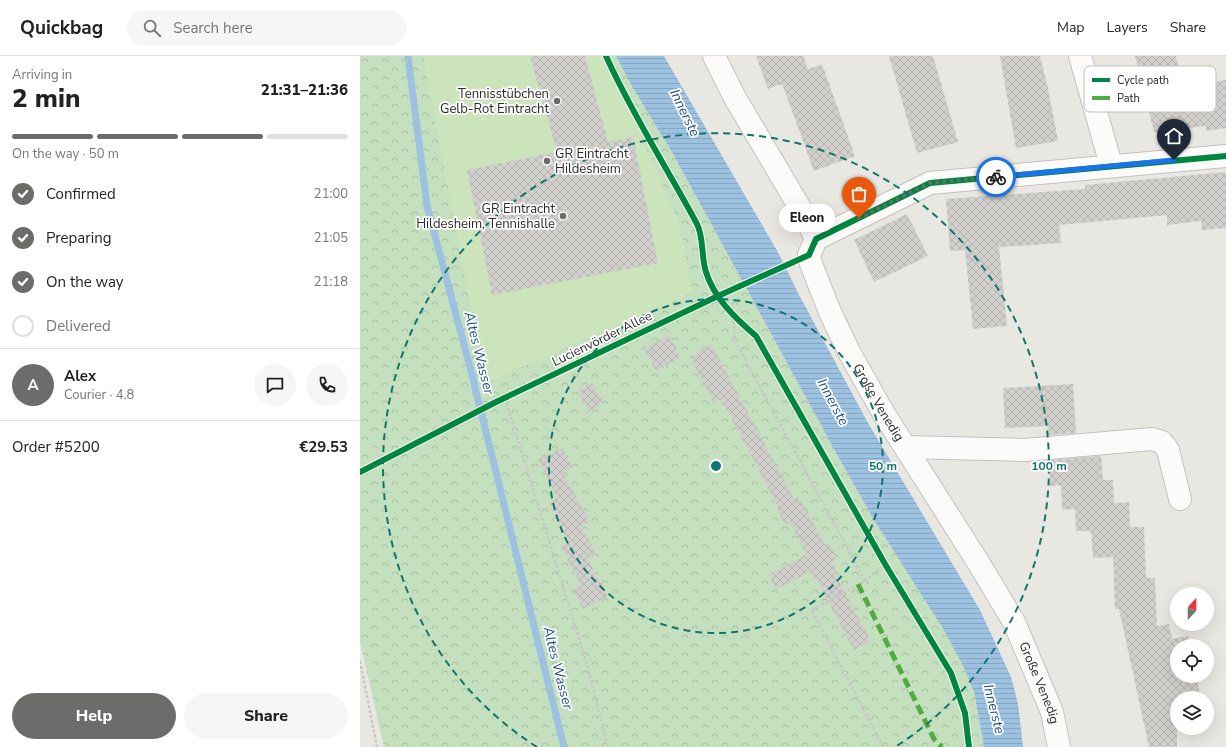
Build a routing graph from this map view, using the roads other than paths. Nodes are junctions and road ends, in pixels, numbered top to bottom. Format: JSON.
{"nodes":[{"id":1,"x":714,"y":56,"type":"edge"},
{"id":2,"x":1080,"y":56,"type":"edge"},
{"id":3,"x":1084,"y":70,"type":"edge"},
{"id":4,"x":1096,"y":112,"type":"edge"},
{"id":5,"x":1226,"y":156,"type":"edge"},
{"id":6,"x":1111,"y":165,"type":"junction"},
{"id":7,"x":816,"y":239,"type":"junction"},
{"id":8,"x":906,"y":447,"type":"junction"},
{"id":9,"x":1180,"y":499,"type":"dead end"},
{"id":10,"x":1059,"y":747,"type":"edge"}],
"edges":[{"from":1,"to":7,"type":"street"},
{"from":2,"to":3,"type":"street"},
{"from":4,"to":6,"type":"street"},
{"from":5,"to":6,"type":"street"},
{"from":6,"to":7,"type":"street"},
{"from":7,"to":8,"type":"street","name":"Große Venedig"},
{"from":8,"to":9,"type":"street"},
{"from":8,"to":10,"type":"street","name":"Große Venedig"}]}
